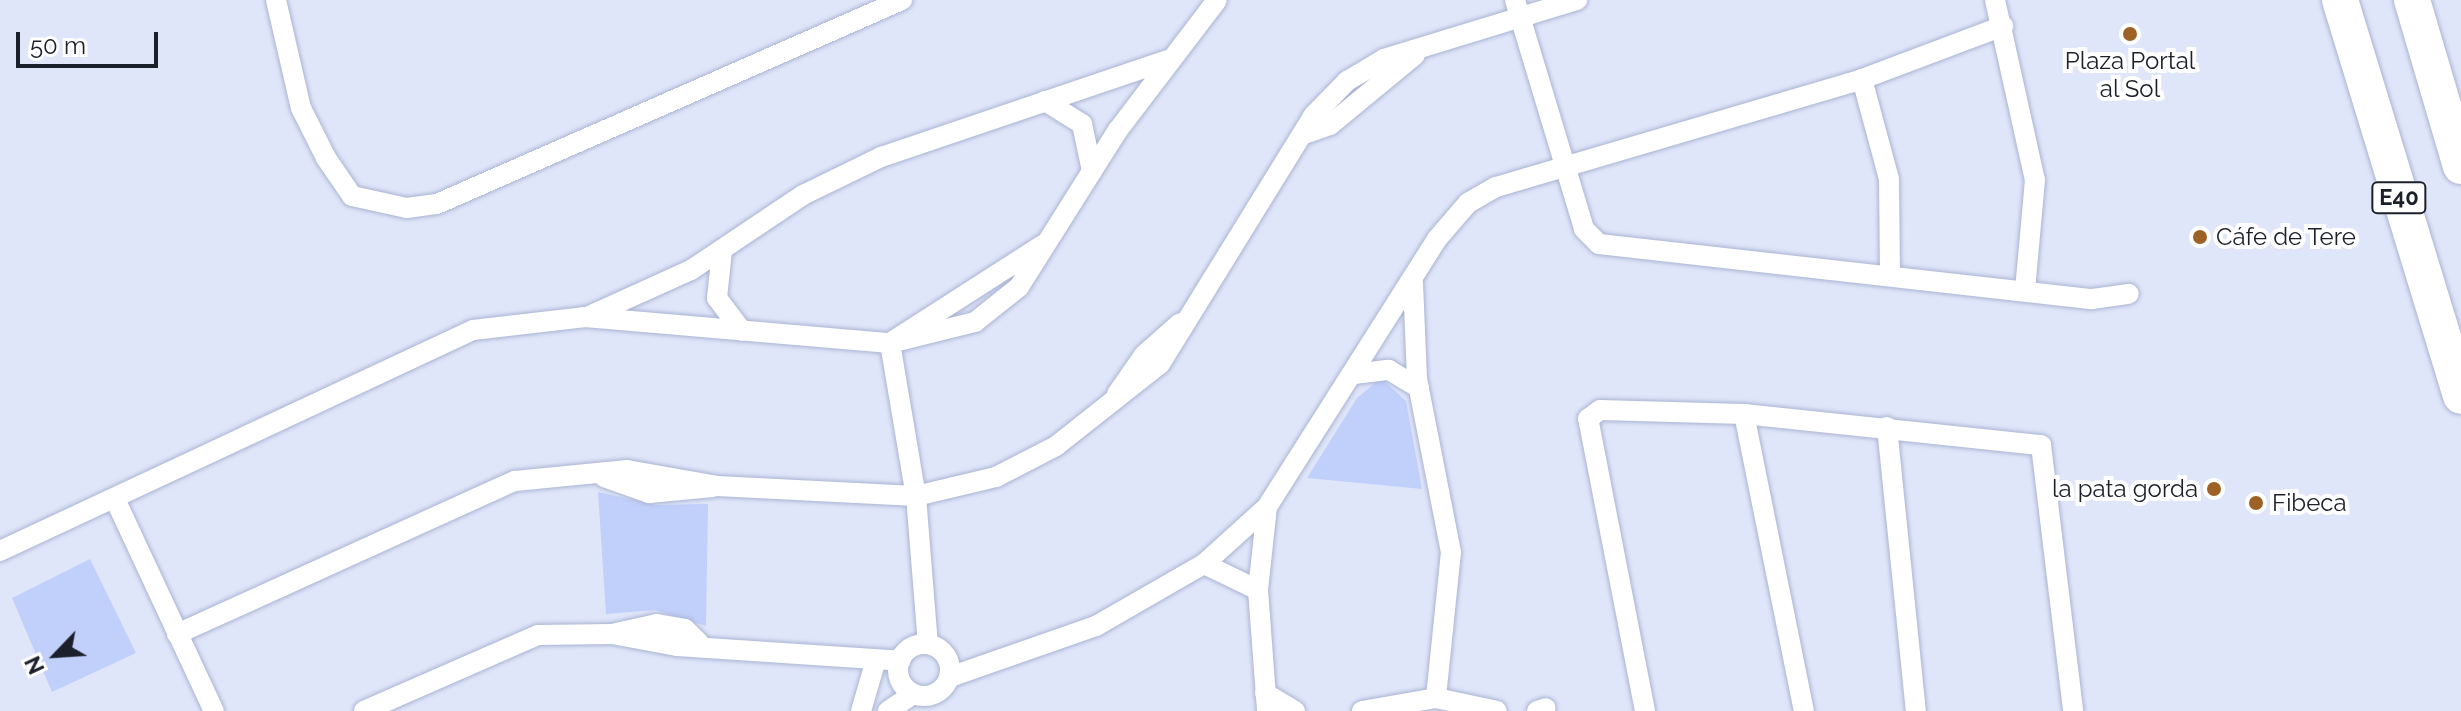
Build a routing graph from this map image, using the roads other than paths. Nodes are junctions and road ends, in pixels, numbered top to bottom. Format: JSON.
{"nodes":[{"id":1,"x":276,"y":0,"type":"edge"},
{"id":2,"x":902,"y":0,"type":"edge"},
{"id":3,"x":1217,"y":0,"type":"edge"},
{"id":4,"x":1577,"y":0,"type":"edge"},
{"id":5,"x":1995,"y":0,"type":"edge"},
{"id":6,"x":2340,"y":0,"type":"edge"},
{"id":7,"x":2412,"y":0,"type":"edge"},
{"id":8,"x":1518,"y":9,"type":"edge"},
{"id":9,"x":2003,"y":26,"type":"junction"},
{"id":10,"x":1167,"y":60,"type":"junction"},
{"id":11,"x":1862,"y":79,"type":"junction"},
{"id":12,"x":1045,"y":101,"type":"junction"},
{"id":13,"x":2461,"y":166,"type":"edge"},
{"id":14,"x":1565,"y":167,"type":"junction"},
{"id":15,"x":1092,"y":171,"type":"junction"},
{"id":16,"x":722,"y":251,"type":"junction"},
{"id":17,"x":1890,"y":274,"type":"junction"},
{"id":18,"x":1414,"y":276,"type":"junction"},
{"id":19,"x":2025,"y":290,"type":"junction"},
{"id":20,"x":2129,"y":294,"type":"dead end"},
{"id":21,"x":585,"y":317,"type":"junction"},
{"id":22,"x":742,"y":331,"type":"junction"},
{"id":23,"x":890,"y":343,"type":"junction"},
{"id":24,"x":1354,"y":374,"type":"junction"},
{"id":25,"x":1419,"y":388,"type":"junction"},
{"id":26,"x":2461,"y":396,"type":"edge"},
{"id":27,"x":1744,"y":414,"type":"junction"},
{"id":28,"x":1887,"y":427,"type":"junction"},
{"id":29,"x":916,"y":496,"type":"junction"},
{"id":30,"x":115,"y":499,"type":"junction"},
{"id":31,"x":1267,"y":507,"type":"junction"},
{"id":32,"x":0,"y":551,"type":"edge"},
{"id":33,"x":1204,"y":564,"type":"junction"},
{"id":34,"x":1258,"y":590,"type":"junction"},
{"id":35,"x":177,"y":634,"type":"junction"},
{"id":36,"x":936,"y":649,"type":"junction"},
{"id":37,"x":991,"y":659,"type":"junction"},
{"id":38,"x":900,"y":661,"type":"junction"},
{"id":39,"x":875,"y":663,"type":"junction"},
{"id":40,"x":934,"y":697,"type":"edge"},
{"id":41,"x":1436,"y":698,"type":"junction"},
{"id":42,"x":1266,"y":702,"type":"edge"},
{"id":43,"x":214,"y":711,"type":"edge"},
{"id":44,"x":364,"y":711,"type":"edge"},
{"id":45,"x":861,"y":711,"type":"edge"},
{"id":46,"x":888,"y":711,"type":"edge"},
{"id":47,"x":1295,"y":711,"type":"edge"},
{"id":48,"x":1362,"y":711,"type":"edge"},
{"id":49,"x":1497,"y":711,"type":"edge"},
{"id":50,"x":1645,"y":711,"type":"edge"},
{"id":51,"x":1804,"y":711,"type":"edge"},
{"id":52,"x":1916,"y":711,"type":"edge"},
{"id":53,"x":2073,"y":711,"type":"edge"}],
"edges":[{"from":1,"to":2,"type":"street"},
{"from":3,"to":10,"type":"street"},
{"from":4,"to":8,"type":"street"},
{"from":5,"to":9,"type":"street"},
{"from":6,"to":26,"type":"highway","number":"E40"},
{"from":7,"to":13,"type":"highway"},
{"from":8,"to":14,"type":"street"},
{"from":8,"to":29,"type":"street"},
{"from":9,"to":11,"type":"street"},
{"from":9,"to":19,"type":"street"},
{"from":10,"to":12,"type":"street"},
{"from":10,"to":15,"type":"street"},
{"from":11,"to":14,"type":"street"},
{"from":11,"to":17,"type":"street"},
{"from":12,"to":15,"type":"street"},
{"from":12,"to":16,"type":"street"},
{"from":14,"to":17,"type":"street"},
{"from":14,"to":18,"type":"street"},
{"from":15,"to":23,"type":"street"},
{"from":16,"to":21,"type":"street"},
{"from":16,"to":22,"type":"street"},
{"from":17,"to":19,"type":"street"},
{"from":18,"to":24,"type":"street"},
{"from":18,"to":25,"type":"street"},
{"from":19,"to":20,"type":"street"},
{"from":21,"to":22,"type":"street"},
{"from":21,"to":30,"type":"street"},
{"from":22,"to":23,"type":"street"},
{"from":23,"to":29,"type":"street"},
{"from":24,"to":25,"type":"street"},
{"from":24,"to":31,"type":"street"},
{"from":25,"to":41,"type":"street"},
{"from":27,"to":28,"type":"street"},
{"from":27,"to":50,"type":"street"},
{"from":27,"to":51,"type":"street"},
{"from":28,"to":52,"type":"street"},
{"from":28,"to":53,"type":"street"},
{"from":29,"to":35,"type":"street"},
{"from":29,"to":36,"type":"street"},
{"from":30,"to":32,"type":"street"},
{"from":30,"to":35,"type":"street"},
{"from":31,"to":33,"type":"street"},
{"from":31,"to":34,"type":"street"},
{"from":33,"to":34,"type":"street"},
{"from":33,"to":37,"type":"street"},
{"from":34,"to":42,"type":"street"},
{"from":35,"to":43,"type":"street"},
{"from":36,"to":37,"type":"street"},
{"from":36,"to":38,"type":"street"},
{"from":36,"to":40,"type":"street"},
{"from":37,"to":40,"type":"street"},
{"from":38,"to":39,"type":"street"},
{"from":38,"to":40,"type":"street"},
{"from":39,"to":44,"type":"street"},
{"from":39,"to":45,"type":"street"},
{"from":40,"to":46,"type":"street"},
{"from":41,"to":48,"type":"street"},
{"from":41,"to":49,"type":"street"},
{"from":42,"to":47,"type":"street"}]}
